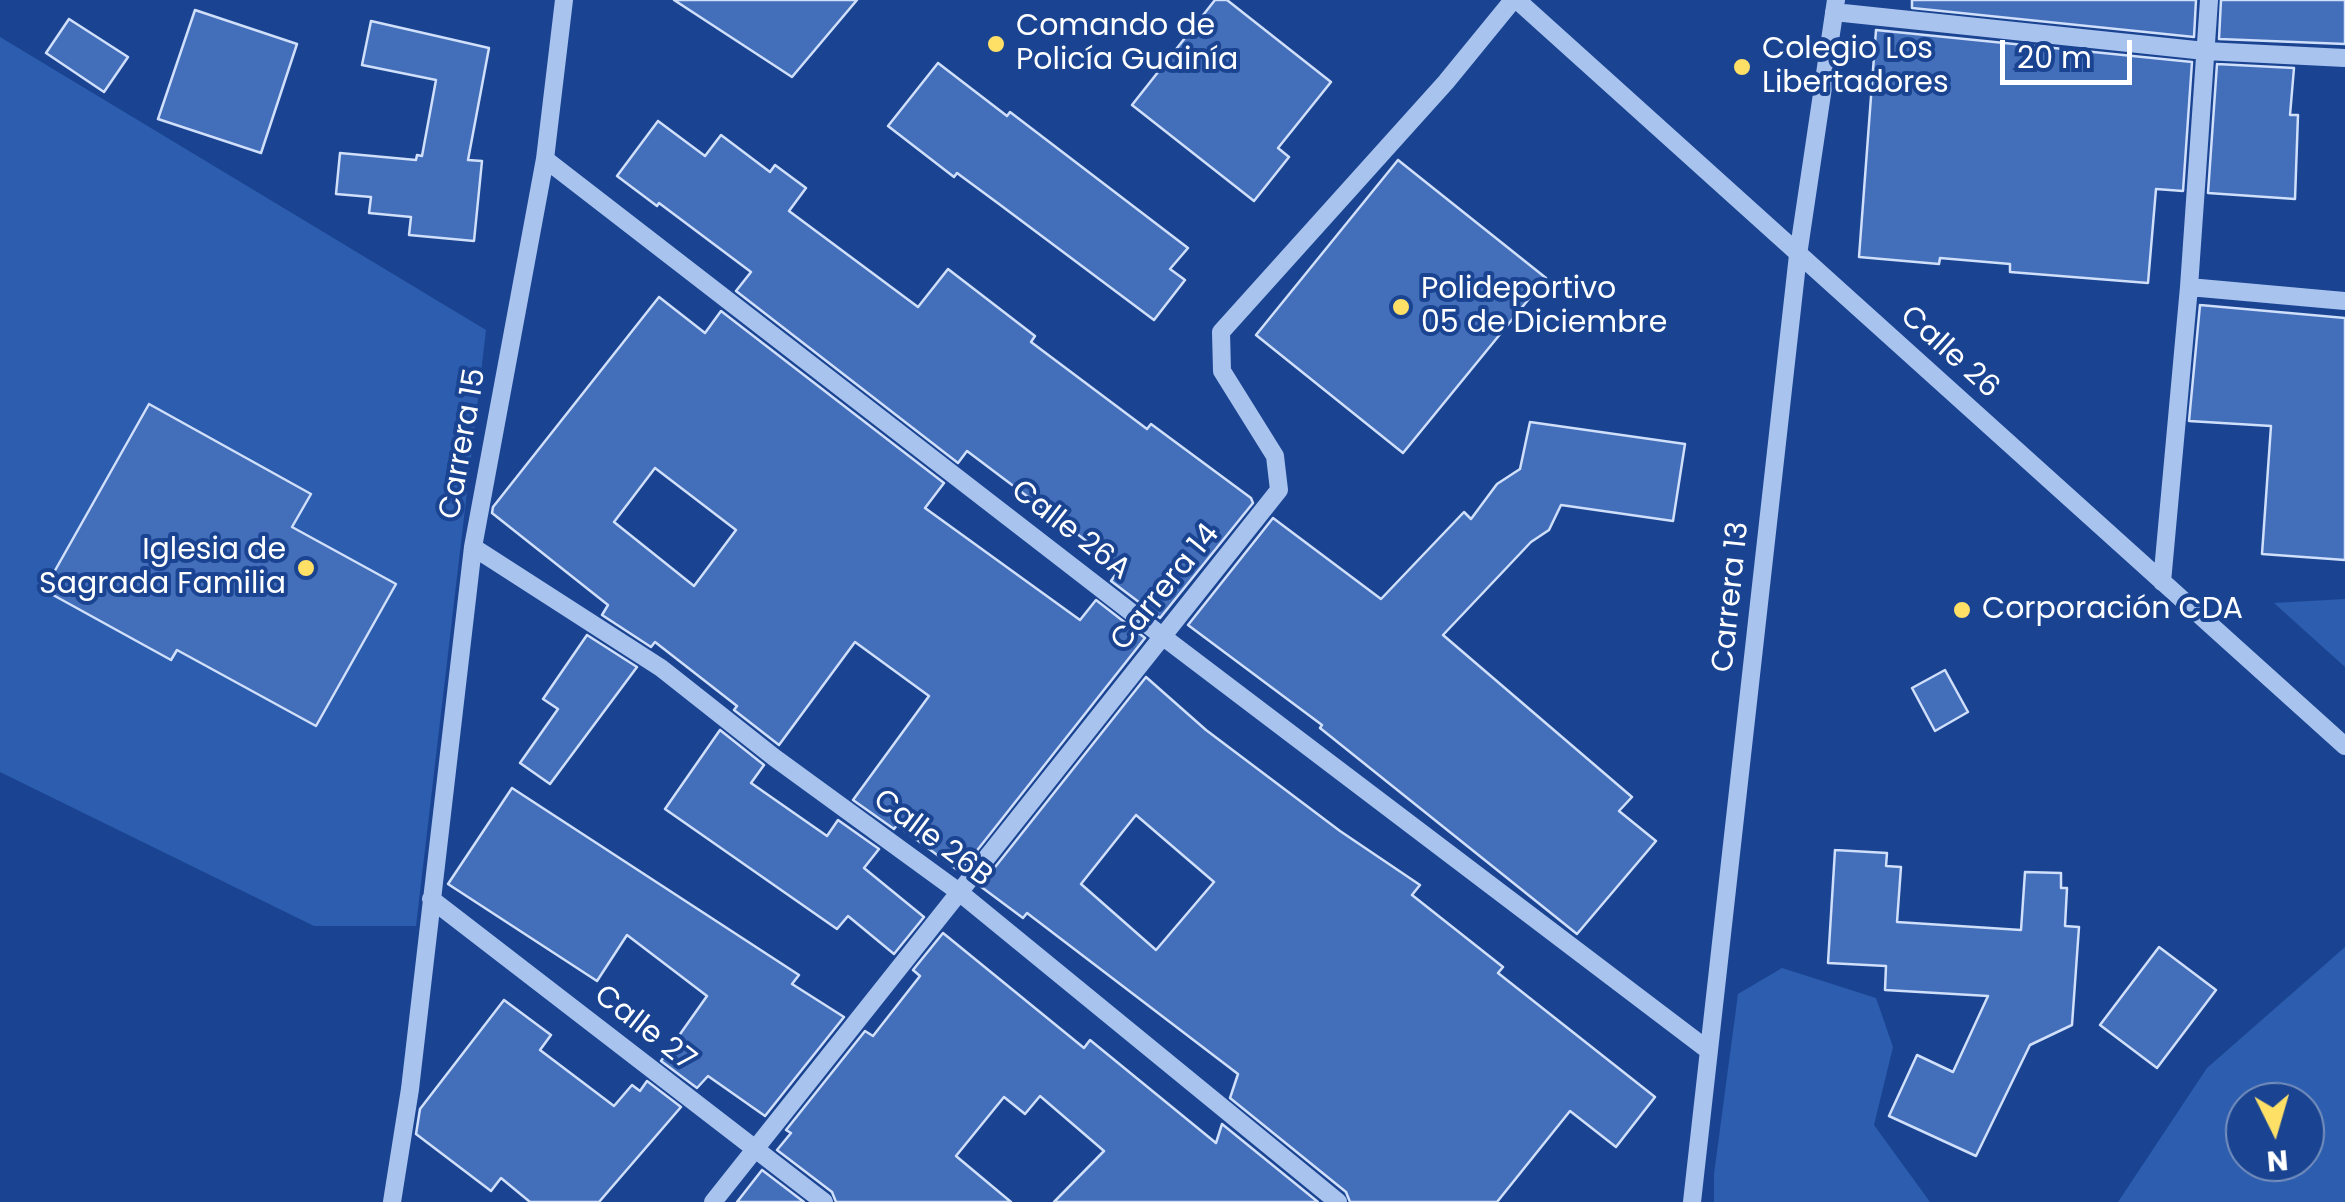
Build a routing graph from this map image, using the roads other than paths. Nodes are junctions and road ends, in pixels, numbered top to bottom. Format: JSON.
{"nodes":[{"id":1,"x":564,"y":0,"type":"edge"},
{"id":2,"x":1515,"y":0,"type":"edge"},
{"id":3,"x":2209,"y":0,"type":"edge"},
{"id":4,"x":1835,"y":6,"type":"edge"},
{"id":5,"x":2205,"y":51,"type":"junction"},
{"id":6,"x":2345,"y":58,"type":"edge"},
{"id":7,"x":545,"y":159,"type":"junction"},
{"id":8,"x":1798,"y":255,"type":"junction"},
{"id":9,"x":2189,"y":287,"type":"junction"},
{"id":10,"x":2345,"y":301,"type":"edge"},
{"id":11,"x":473,"y":547,"type":"junction"},
{"id":12,"x":2162,"y":582,"type":"junction"},
{"id":13,"x":1162,"y":636,"type":"junction"},
{"id":14,"x":2345,"y":746,"type":"edge"},
{"id":15,"x":959,"y":892,"type":"junction"},
{"id":16,"x":431,"y":900,"type":"junction"},
{"id":17,"x":1708,"y":1050,"type":"junction"},
{"id":18,"x":757,"y":1150,"type":"junction"},
{"id":19,"x":392,"y":1202,"type":"edge"},
{"id":20,"x":712,"y":1202,"type":"edge"},
{"id":21,"x":824,"y":1202,"type":"edge"},
{"id":22,"x":1338,"y":1202,"type":"edge"},
{"id":23,"x":1692,"y":1202,"type":"edge"}],
"edges":[{"from":1,"to":7,"type":"street","name":"Carrera 15"},
{"from":2,"to":8,"type":"street","name":"Calle 26"},
{"from":2,"to":13,"type":"street","name":"Carrera 14"},
{"from":3,"to":5,"type":"street"},
{"from":4,"to":5,"type":"street"},
{"from":4,"to":8,"type":"street","name":"Carrera 13"},
{"from":5,"to":6,"type":"street"},
{"from":5,"to":9,"type":"street"},
{"from":7,"to":11,"type":"street","name":"Carrera 15"},
{"from":7,"to":13,"type":"street","name":"Calle 26A"},
{"from":8,"to":12,"type":"street","name":"Calle 26"},
{"from":8,"to":17,"type":"street","name":"Carrera 13"},
{"from":9,"to":10,"type":"street"},
{"from":9,"to":12,"type":"street"},
{"from":11,"to":15,"type":"street","name":"Calle 26B"},
{"from":11,"to":16,"type":"street","name":"Carrera 15"},
{"from":12,"to":14,"type":"street","name":"Calle 26"},
{"from":13,"to":15,"type":"street","name":"Carrera 14"},
{"from":13,"to":17,"type":"street","name":"Calle 26A"},
{"from":15,"to":18,"type":"street","name":"Carrera 14"},
{"from":15,"to":22,"type":"street","name":"Calle 26B"},
{"from":16,"to":18,"type":"street","name":"Calle 27"},
{"from":16,"to":19,"type":"street","name":"Carrera 15"},
{"from":17,"to":23,"type":"street","name":"Carrera 13"},
{"from":18,"to":20,"type":"street","name":"Carrera 14"},
{"from":18,"to":21,"type":"street","name":"Calle 27"}]}
